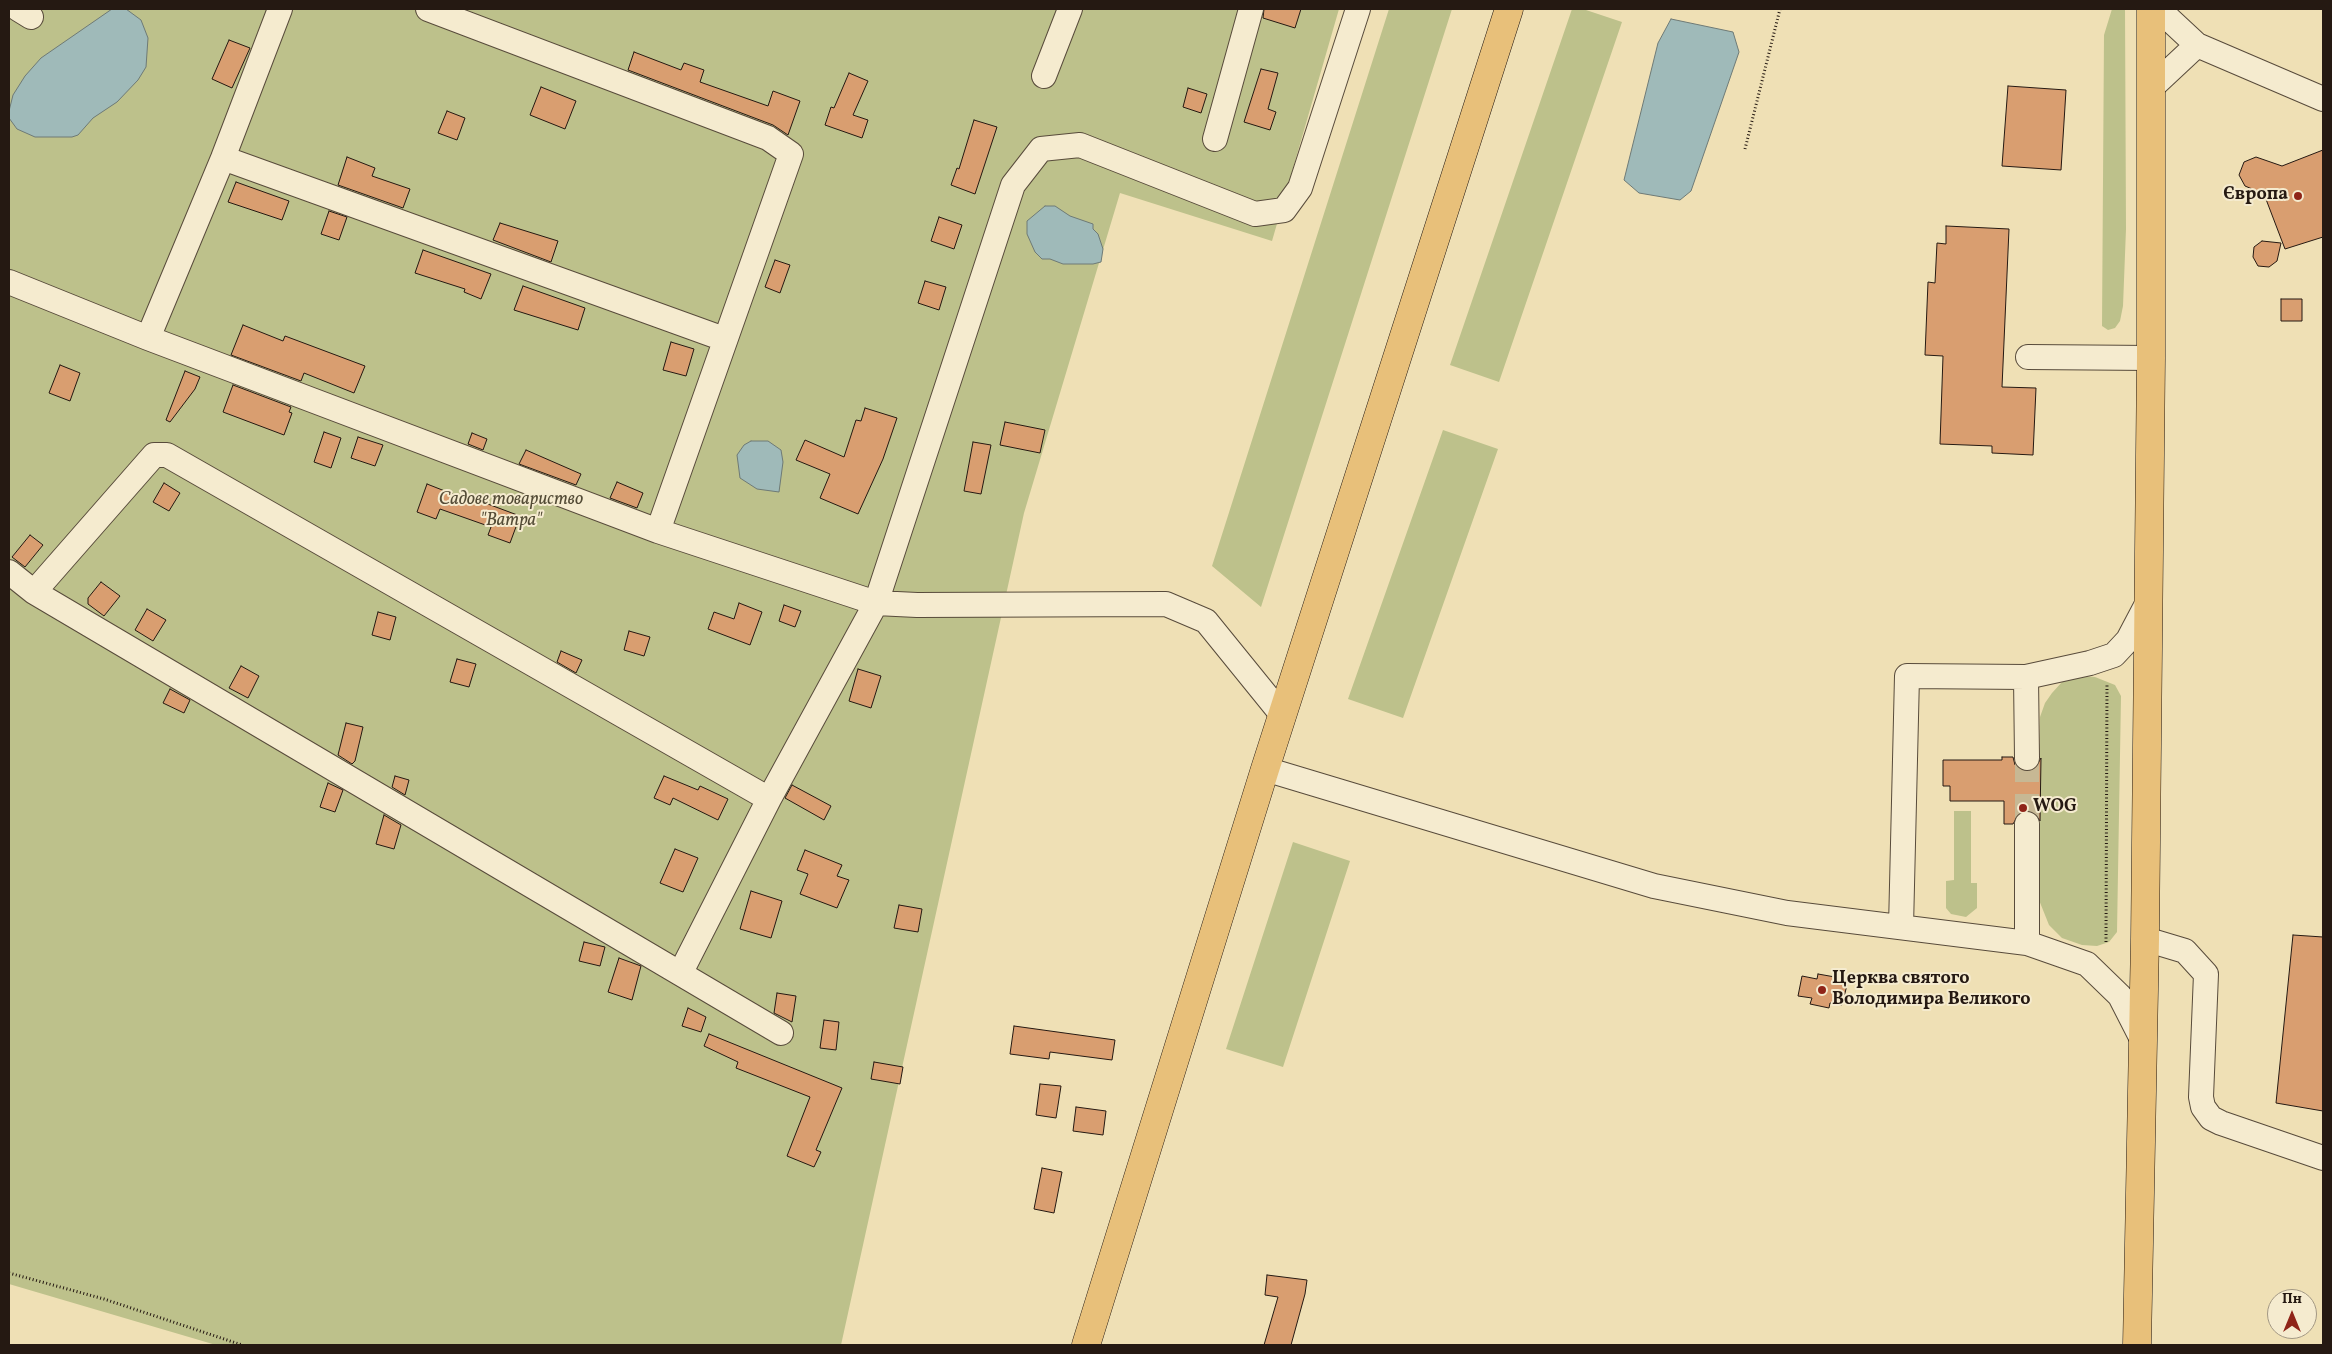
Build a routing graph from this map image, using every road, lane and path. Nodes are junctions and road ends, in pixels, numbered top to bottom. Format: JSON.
{"nodes":[{"id":1,"x":280,"y":9,"type":"edge"},
{"id":2,"x":428,"y":9,"type":"edge"},
{"id":3,"x":1070,"y":9,"type":"edge"},
{"id":4,"x":1251,"y":9,"type":"edge"},
{"id":5,"x":1358,"y":9,"type":"edge"},
{"id":6,"x":1509,"y":9,"type":"edge"},
{"id":7,"x":1780,"y":9,"type":"edge"},
{"id":8,"x":2151,"y":9,"type":"edge"},
{"id":9,"x":2164,"y":9,"type":"edge"},
{"id":10,"x":2197,"y":45,"type":"junction"},
{"id":11,"x":1044,"y":76,"type":"dead end"},
{"id":12,"x":2151,"y":88,"type":"junction"},
{"id":13,"x":2323,"y":99,"type":"edge"},
{"id":14,"x":1215,"y":139,"type":"dead end"},
{"id":15,"x":1745,"y":149,"type":"dead end"},
{"id":16,"x":222,"y":158,"type":"junction"},
{"id":17,"x":9,"y":282,"type":"edge"},
{"id":18,"x":148,"y":338,"type":"junction"},
{"id":19,"x":724,"y":339,"type":"junction"},
{"id":20,"x":2028,"y":357,"type":"dead end"},
{"id":21,"x":2150,"y":358,"type":"junction"},
{"id":22,"x":658,"y":531,"type":"junction"},
{"id":23,"x":9,"y":572,"type":"edge"},
{"id":24,"x":34,"y":592,"type":"junction"},
{"id":25,"x":2148,"y":602,"type":"junction"},
{"id":26,"x":876,"y":603,"type":"junction"},
{"id":27,"x":2026,"y":677,"type":"junction"},
{"id":28,"x":2107,"y":684,"type":"dead end"},
{"id":29,"x":1283,"y":716,"type":"junction"},
{"id":30,"x":2026,"y":758,"type":"tunnel mouth"},
{"id":31,"x":1265,"y":769,"type":"junction"},
{"id":32,"x":769,"y":799,"type":"junction"},
{"id":33,"x":2027,"y":824,"type":"tunnel mouth"},
{"id":34,"x":1901,"y":927,"type":"junction"},
{"id":35,"x":2145,"y":940,"type":"junction"},
{"id":36,"x":2106,"y":942,"type":"dead end"},
{"id":37,"x":2027,"y":943,"type":"junction"},
{"id":38,"x":681,"y":972,"type":"junction"},
{"id":39,"x":781,"y":1033,"type":"dead end"},
{"id":40,"x":2143,"y":1041,"type":"junction"},
{"id":41,"x":2323,"y":1158,"type":"edge"},
{"id":42,"x":9,"y":1273,"type":"edge"},
{"id":43,"x":242,"y":1345,"type":"edge"},
{"id":44,"x":1086,"y":1345,"type":"edge"},
{"id":45,"x":2136,"y":1345,"type":"edge"}],
"edges":[{"from":1,"to":16,"type":"street"},
{"from":2,"to":19,"type":"street"},
{"from":3,"to":11,"type":"street"},
{"from":4,"to":14,"type":"street"},
{"from":5,"to":26,"type":"street"},
{"from":6,"to":29,"type":"highway"},
{"from":7,"to":15,"type":"path"},
{"from":8,"to":12,"type":"highway"},
{"from":9,"to":10,"type":"street"},
{"from":10,"to":12,"type":"street"},
{"from":10,"to":13,"type":"street"},
{"from":12,"to":21,"type":"highway"},
{"from":16,"to":18,"type":"street"},
{"from":16,"to":19,"type":"street"},
{"from":17,"to":18,"type":"street"},
{"from":18,"to":22,"type":"street"},
{"from":19,"to":22,"type":"street"},
{"from":20,"to":21,"type":"street"},
{"from":21,"to":25,"type":"highway"},
{"from":22,"to":26,"type":"street"},
{"from":23,"to":24,"type":"street"},
{"from":24,"to":32,"type":"street"},
{"from":24,"to":38,"type":"street"},
{"from":25,"to":27,"type":"street"},
{"from":25,"to":35,"type":"highway"},
{"from":26,"to":29,"type":"street"},
{"from":26,"to":32,"type":"street"},
{"from":27,"to":30,"type":"street"},
{"from":27,"to":34,"type":"street"},
{"from":28,"to":36,"type":"path"},
{"from":29,"to":31,"type":"highway"},
{"from":31,"to":34,"type":"street"},
{"from":31,"to":44,"type":"highway"},
{"from":32,"to":38,"type":"street"},
{"from":33,"to":37,"type":"street"},
{"from":34,"to":37,"type":"street"},
{"from":35,"to":40,"type":"highway"},
{"from":35,"to":41,"type":"street"},
{"from":37,"to":40,"type":"street"},
{"from":38,"to":39,"type":"street"},
{"from":40,"to":45,"type":"highway"},
{"from":42,"to":43,"type":"path"}]}
